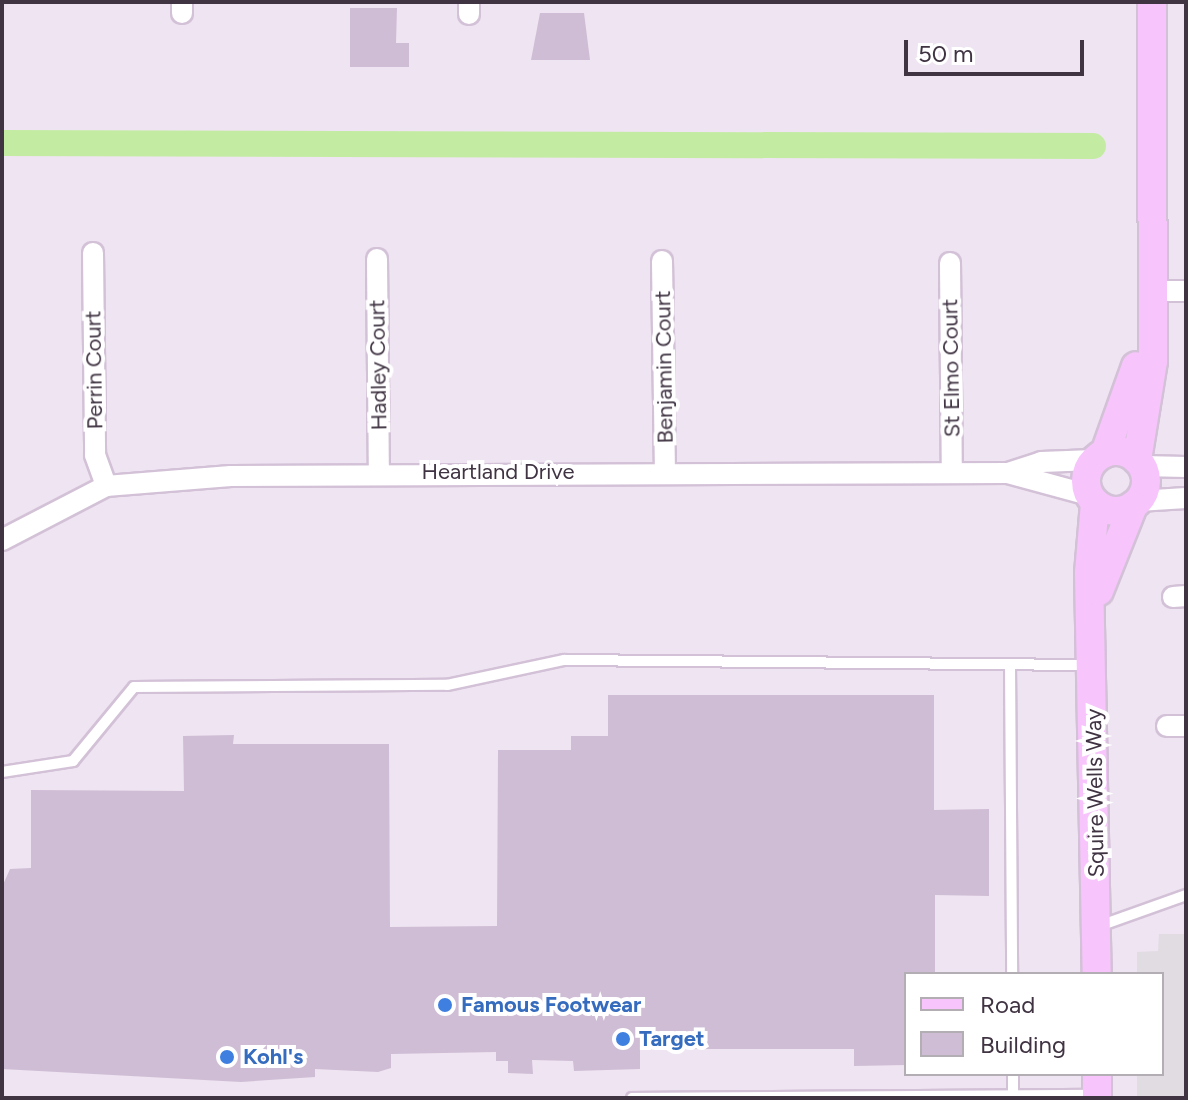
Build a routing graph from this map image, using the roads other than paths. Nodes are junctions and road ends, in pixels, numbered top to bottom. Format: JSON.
{"nodes":[{"id":1,"x":1152,"y":2,"type":"edge"},
{"id":2,"x":93,"y":253,"type":"dead end"},
{"id":3,"x":377,"y":259,"type":"dead end"},
{"id":4,"x":662,"y":261,"type":"dead end"},
{"id":5,"x":950,"y":263,"type":"dead end"},
{"id":6,"x":1153,"y":291,"type":"junction"},
{"id":7,"x":1186,"y":291,"type":"edge"},
{"id":8,"x":1149,"y":336,"type":"junction"},
{"id":9,"x":1100,"y":456,"type":"junction"},
{"id":10,"x":1140,"y":463,"type":"junction"},
{"id":11,"x":1186,"y":467,"type":"edge"},
{"id":12,"x":379,"y":472,"type":"junction"},
{"id":13,"x":665,"y":472,"type":"junction"},
{"id":14,"x":952,"y":473,"type":"junction"},
{"id":15,"x":1008,"y":473,"type":"junction"},
{"id":16,"x":106,"y":486,"type":"junction"},
{"id":17,"x":1186,"y":498,"type":"edge"},
{"id":18,"x":1092,"y":499,"type":"junction"},
{"id":19,"x":1136,"y":503,"type":"junction"},
{"id":20,"x":2,"y":540,"type":"edge"},
{"id":21,"x":1093,"y":611,"type":"junction"},
{"id":22,"x":1010,"y":664,"type":"junction"},
{"id":23,"x":1092,"y":665,"type":"junction"},
{"id":24,"x":2,"y":772,"type":"edge"},
{"id":25,"x":1186,"y":895,"type":"edge"},
{"id":26,"x":1098,"y":926,"type":"junction"},
{"id":27,"x":1012,"y":972,"type":"edge"},
{"id":28,"x":1097,"y":972,"type":"edge"},
{"id":29,"x":1013,"y":1076,"type":"edge"},
{"id":30,"x":1097,"y":1089,"type":"edge"},
{"id":31,"x":1013,"y":1095,"type":"junction"},
{"id":32,"x":632,"y":1098,"type":"edge"}],
"edges":[{"from":1,"to":6,"type":"street"},
{"from":2,"to":16,"type":"street","name":"Perrin Court"},
{"from":3,"to":12,"type":"street","name":"Hadley Court"},
{"from":4,"to":13,"type":"street","name":"Benjamin Court"},
{"from":5,"to":14,"type":"street","name":"St Elmo Court"},
{"from":6,"to":7,"type":"street"},
{"from":6,"to":8,"type":"street"},
{"from":8,"to":9,"type":"street"},
{"from":8,"to":10,"type":"street"},
{"from":9,"to":10,"type":"street"},
{"from":9,"to":15,"type":"street","name":"Heartland Drive"},
{"from":9,"to":18,"type":"street","name":"Squire Wells Way"},
{"from":10,"to":11,"type":"street"},
{"from":10,"to":19,"type":"street","name":"Squire Wells Way"},
{"from":12,"to":13,"type":"street","name":"Heartland Drive"},
{"from":12,"to":16,"type":"street","name":"Heartland Drive"},
{"from":13,"to":14,"type":"street","name":"Heartland Drive"},
{"from":14,"to":15,"type":"street","name":"Heartland Drive"},
{"from":15,"to":18,"type":"street","name":"Heartland Drive"},
{"from":16,"to":20,"type":"street","name":"Heartland Drive"},
{"from":17,"to":19,"type":"street"},
{"from":18,"to":19,"type":"street"},
{"from":18,"to":21,"type":"street","name":"Squire Wells Way"},
{"from":19,"to":21,"type":"street","name":"Squire Wells Way"},
{"from":21,"to":23,"type":"street","name":"Squire Wells Way"},
{"from":22,"to":23,"type":"lane"},
{"from":22,"to":24,"type":"lane"},
{"from":22,"to":27,"type":"lane"},
{"from":23,"to":26,"type":"street","name":"Squire Wells Way"},
{"from":25,"to":26,"type":"lane"},
{"from":26,"to":28,"type":"street","name":"Squire Wells Way"},
{"from":29,"to":31,"type":"lane"},
{"from":30,"to":31,"type":"lane"},
{"from":31,"to":32,"type":"lane"}]}
